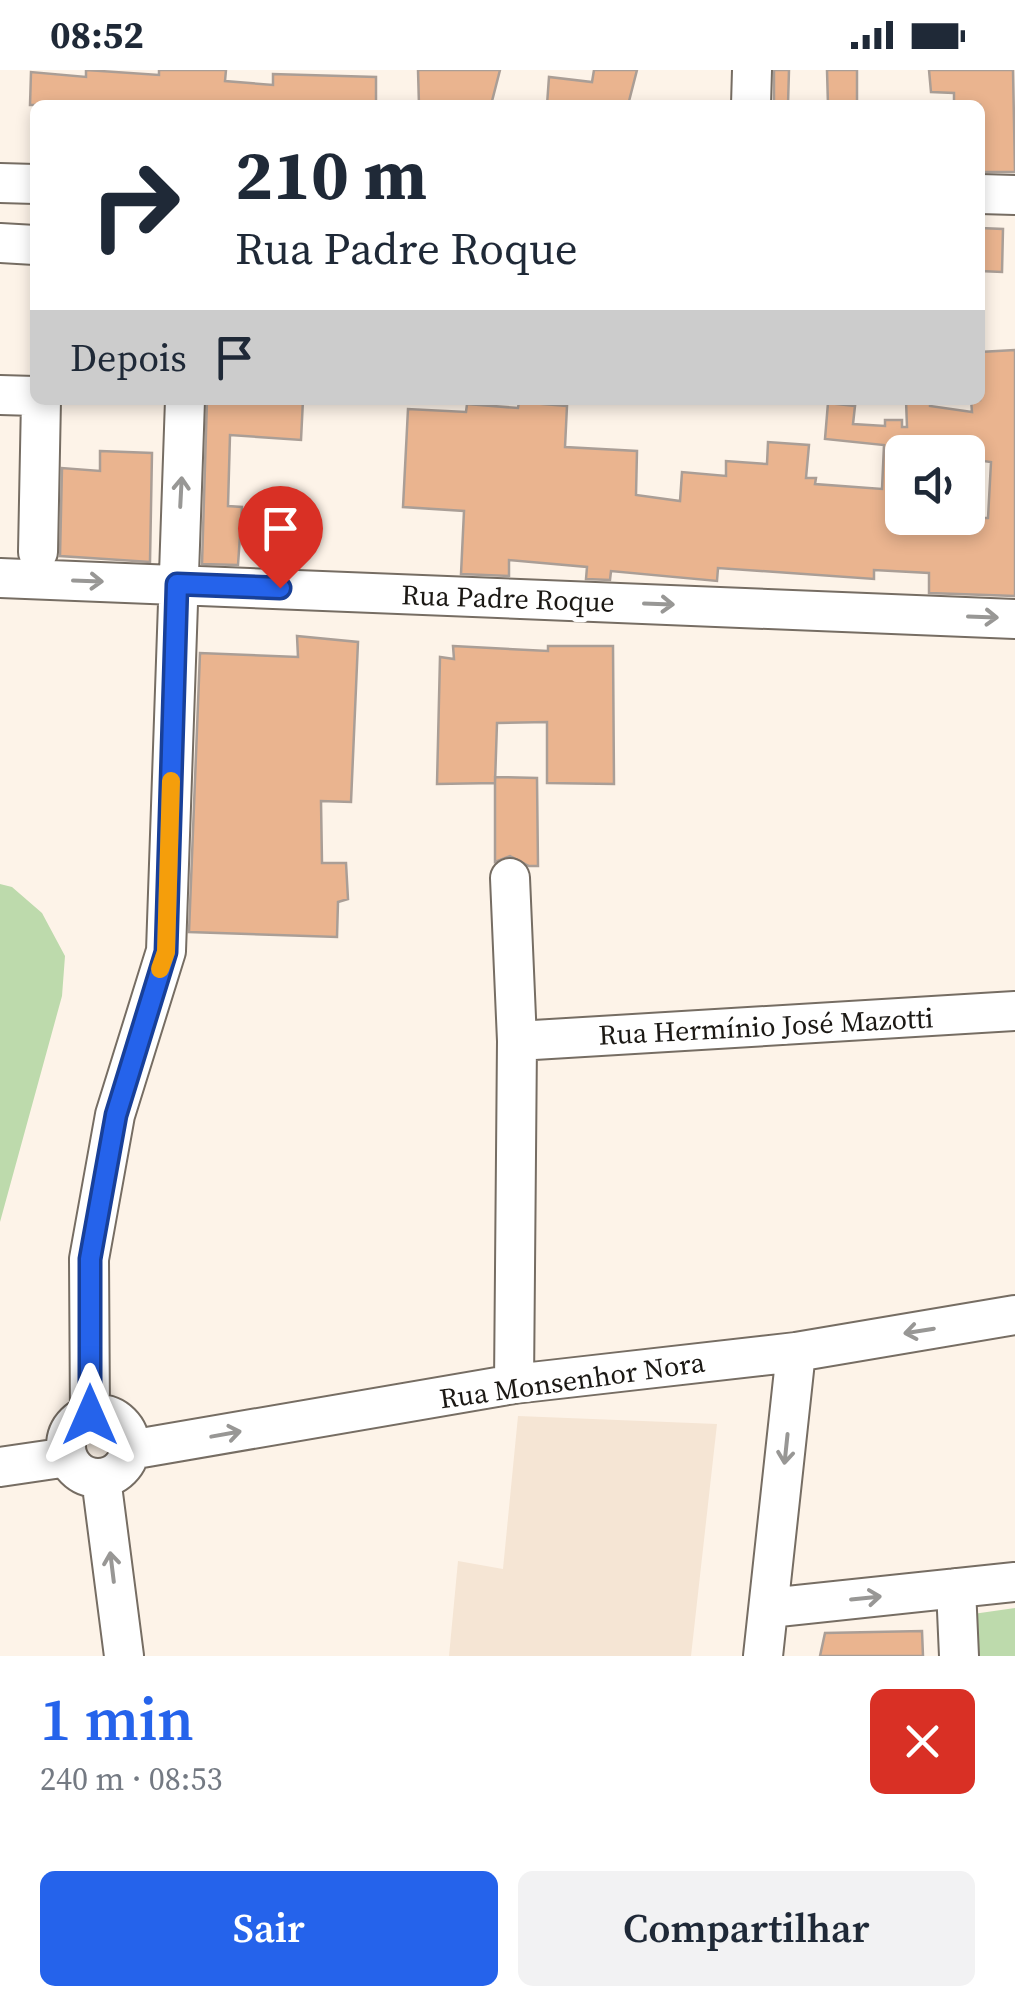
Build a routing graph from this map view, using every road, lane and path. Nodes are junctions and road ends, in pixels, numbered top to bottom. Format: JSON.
{"nodes":[{"id":1,"x":752,"y":70,"type":"edge"},
{"id":2,"x":751,"y":100,"type":"edge"},
{"id":3,"x":985,"y":194,"type":"edge"},
{"id":4,"x":1015,"y":194,"type":"edge"},
{"id":5,"x":0,"y":243,"type":"edge"},
{"id":6,"x":30,"y":245,"type":"edge"},
{"id":7,"x":0,"y":395,"type":"edge"},
{"id":8,"x":30,"y":396,"type":"edge"},
{"id":9,"x":41,"y":405,"type":"edge"},
{"id":10,"x":185,"y":405,"type":"edge"},
{"id":11,"x":38,"y":552,"type":"dead end"},
{"id":12,"x":0,"y":578,"type":"edge"},
{"id":13,"x":177,"y":584,"type":"junction"},
{"id":14,"x":1015,"y":618,"type":"edge"},
{"id":15,"x":510,"y":878,"type":"dead end"},
{"id":16,"x":1015,"y":1011,"type":"edge"},
{"id":17,"x":517,"y":1041,"type":"junction"},
{"id":18,"x":1015,"y":1315,"type":"edge"},
{"id":19,"x":796,"y":1352,"type":"junction"},
{"id":20,"x":514,"y":1384,"type":"junction"},
{"id":21,"x":90,"y":1415,"type":"junction"},
{"id":22,"x":130,"y":1450,"type":"junction"},
{"id":23,"x":68,"y":1456,"type":"junction"},
{"id":24,"x":0,"y":1467,"type":"edge"},
{"id":25,"x":101,"y":1478,"type":"junction"},
{"id":26,"x":1015,"y":1582,"type":"edge"},
{"id":27,"x":956,"y":1588,"type":"junction"},
{"id":28,"x":769,"y":1608,"type":"junction"},
{"id":29,"x":124,"y":1656,"type":"edge"},
{"id":30,"x":763,"y":1656,"type":"edge"},
{"id":31,"x":959,"y":1656,"type":"edge"}],
"edges":[{"from":1,"to":2,"type":"street"},
{"from":3,"to":4,"type":"street"},
{"from":5,"to":6,"type":"street"},
{"from":7,"to":8,"type":"street"},
{"from":9,"to":11,"type":"street"},
{"from":13,"to":10,"type":"street","one_way":true},
{"from":12,"to":13,"type":"street","name":"Rua Padre Roque","one_way":true},
{"from":13,"to":14,"type":"street","name":"Rua Padre Roque","one_way":true},
{"from":13,"to":21,"type":"street"},
{"from":15,"to":17,"type":"street"},
{"from":16,"to":17,"type":"street","name":"Rua Hermínio José Mazotti"},
{"from":17,"to":20,"type":"street"},
{"from":18,"to":19,"type":"street","name":"Rua Monsenhor Nora","one_way":true},
{"from":19,"to":20,"type":"street","name":"Rua Monsenhor Nora"},
{"from":19,"to":28,"type":"street","one_way":true},
{"from":22,"to":20,"type":"street","name":"Rua Monsenhor Nora","one_way":true},
{"from":21,"to":22,"type":"street"},
{"from":21,"to":23,"type":"street"},
{"from":22,"to":25,"type":"street"},
{"from":23,"to":24,"type":"street"},
{"from":23,"to":25,"type":"street"},
{"from":29,"to":25,"type":"street","one_way":true},
{"from":26,"to":27,"type":"street"},
{"from":28,"to":27,"type":"street","one_way":true},
{"from":27,"to":31,"type":"street"},
{"from":28,"to":30,"type":"street"}]}
